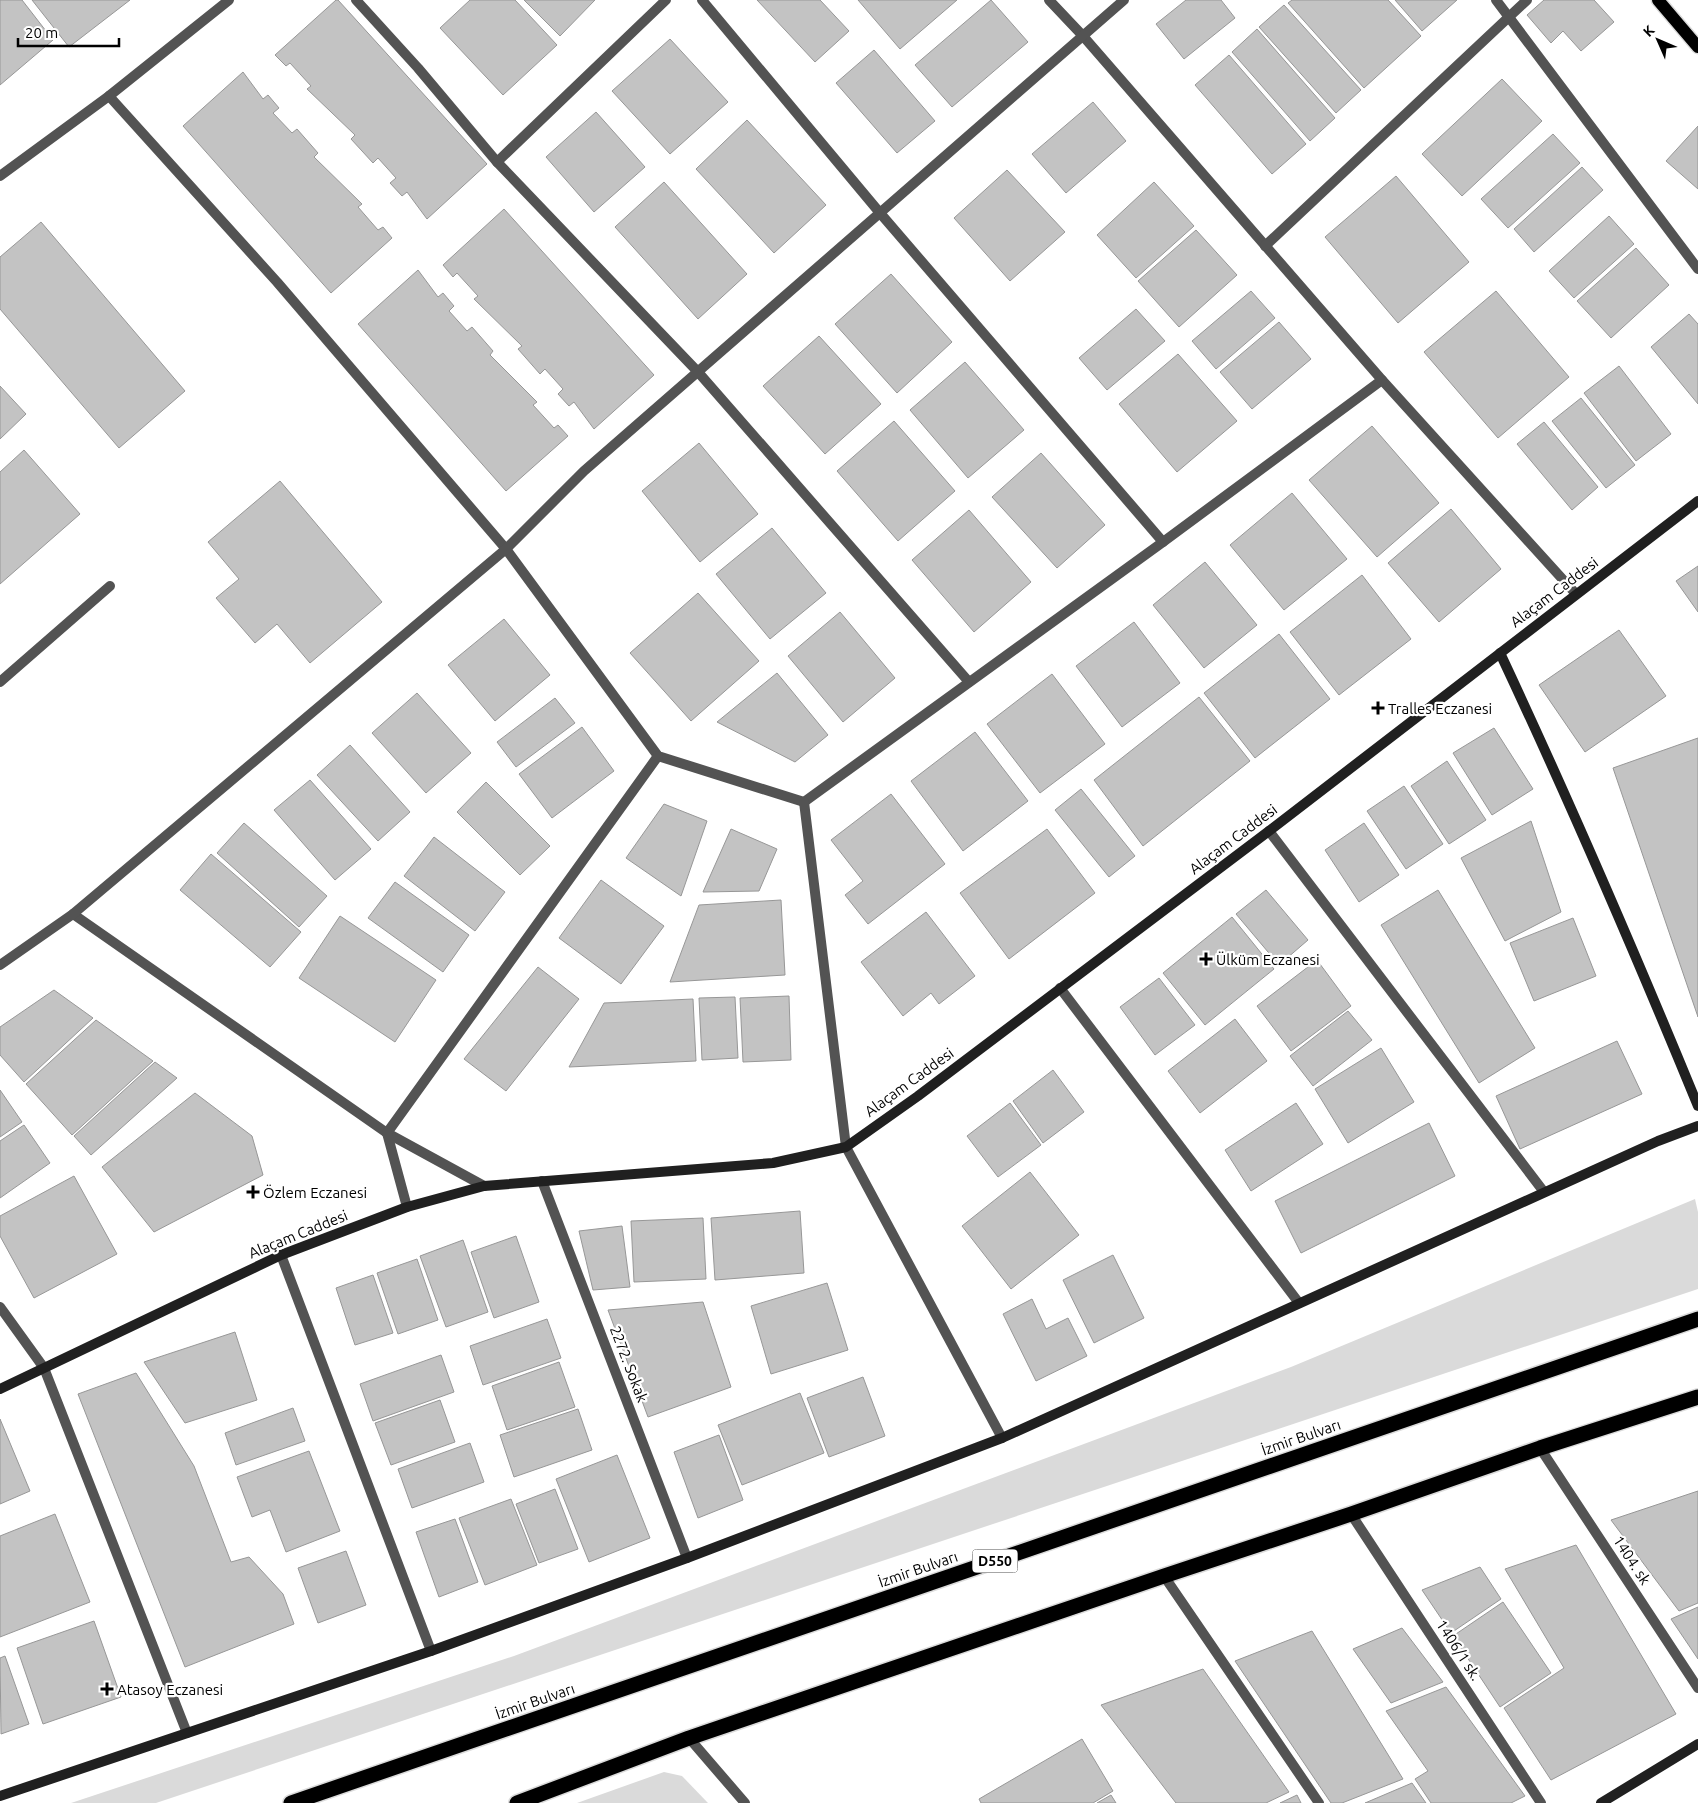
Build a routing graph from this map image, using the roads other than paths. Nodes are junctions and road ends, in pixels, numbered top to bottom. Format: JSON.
{"nodes":[{"id":1,"x":229,"y":0,"type":"edge"},
{"id":2,"x":356,"y":0,"type":"edge"},
{"id":3,"x":666,"y":0,"type":"edge"},
{"id":4,"x":702,"y":0,"type":"edge"},
{"id":5,"x":1049,"y":0,"type":"edge"},
{"id":6,"x":1124,"y":0,"type":"edge"},
{"id":7,"x":1496,"y":0,"type":"edge"},
{"id":8,"x":1527,"y":0,"type":"edge"},
{"id":9,"x":1658,"y":0,"type":"edge"},
{"id":10,"x":1508,"y":17,"type":"junction"},
{"id":11,"x":1082,"y":36,"type":"junction"},
{"id":12,"x":1698,"y":47,"type":"edge"},
{"id":13,"x":110,"y":96,"type":"junction"},
{"id":14,"x":497,"y":162,"type":"junction"},
{"id":15,"x":0,"y":176,"type":"edge"},
{"id":16,"x":880,"y":213,"type":"junction"},
{"id":17,"x":1265,"y":246,"type":"junction"},
{"id":18,"x":1698,"y":269,"type":"edge"},
{"id":19,"x":698,"y":372,"type":"junction"},
{"id":20,"x":1382,"y":380,"type":"junction"},
{"id":21,"x":1698,"y":501,"type":"edge"},
{"id":22,"x":1163,"y":542,"type":"junction"},
{"id":23,"x":506,"y":549,"type":"junction"},
{"id":24,"x":110,"y":586,"type":"dead end"},
{"id":25,"x":1576,"y":594,"type":"junction"},
{"id":26,"x":1500,"y":653,"type":"junction"},
{"id":27,"x":0,"y":682,"type":"edge"},
{"id":28,"x":969,"y":682,"type":"junction"},
{"id":29,"x":658,"y":756,"type":"junction"},
{"id":30,"x":804,"y":802,"type":"junction"},
{"id":31,"x":1268,"y":831,"type":"junction"},
{"id":32,"x":73,"y":914,"type":"junction"},
{"id":33,"x":0,"y":965,"type":"edge"},
{"id":34,"x":1060,"y":988,"type":"junction"},
{"id":35,"x":1698,"y":1106,"type":"edge"},
{"id":36,"x":1698,"y":1126,"type":"edge"},
{"id":37,"x":386,"y":1133,"type":"junction"},
{"id":38,"x":846,"y":1147,"type":"junction"},
{"id":39,"x":542,"y":1181,"type":"junction"},
{"id":40,"x":484,"y":1186,"type":"junction"},
{"id":41,"x":1544,"y":1192,"type":"junction"},
{"id":42,"x":408,"y":1207,"type":"junction"},
{"id":43,"x":281,"y":1255,"type":"junction"},
{"id":44,"x":1299,"y":1303,"type":"junction"},
{"id":45,"x":0,"y":1307,"type":"edge"},
{"id":46,"x":1698,"y":1319,"type":"edge"},
{"id":47,"x":44,"y":1368,"type":"junction"},
{"id":48,"x":0,"y":1389,"type":"edge"},
{"id":49,"x":1698,"y":1397,"type":"edge"},
{"id":50,"x":1002,"y":1438,"type":"junction"},
{"id":51,"x":1540,"y":1448,"type":"junction"},
{"id":52,"x":1351,"y":1514,"type":"junction"},
{"id":53,"x":687,"y":1558,"type":"junction"},
{"id":54,"x":1164,"y":1576,"type":"junction"},
{"id":55,"x":431,"y":1651,"type":"junction"},
{"id":56,"x":1698,"y":1688,"type":"edge"},
{"id":57,"x":187,"y":1733,"type":"junction"},
{"id":58,"x":690,"y":1738,"type":"junction"},
{"id":59,"x":1698,"y":1744,"type":"edge"},
{"id":60,"x":0,"y":1796,"type":"edge"},
{"id":61,"x":291,"y":1803,"type":"edge"},
{"id":62,"x":517,"y":1803,"type":"edge"},
{"id":63,"x":745,"y":1803,"type":"edge"},
{"id":64,"x":1319,"y":1803,"type":"edge"},
{"id":65,"x":1541,"y":1803,"type":"edge"},
{"id":66,"x":1601,"y":1803,"type":"edge"}],
"edges":[{"from":1,"to":13,"type":"street"},
{"from":2,"to":14,"type":"street"},
{"from":3,"to":14,"type":"street"},
{"from":4,"to":16,"type":"street"},
{"from":5,"to":11,"type":"street"},
{"from":6,"to":11,"type":"street"},
{"from":7,"to":10,"type":"street"},
{"from":8,"to":10,"type":"street"},
{"from":9,"to":12,"type":"main road"},
{"from":10,"to":17,"type":"street"},
{"from":10,"to":18,"type":"street"},
{"from":11,"to":16,"type":"street"},
{"from":11,"to":17,"type":"street"},
{"from":13,"to":15,"type":"street"},
{"from":13,"to":23,"type":"street"},
{"from":14,"to":19,"type":"street"},
{"from":16,"to":19,"type":"street"},
{"from":16,"to":22,"type":"street"},
{"from":17,"to":20,"type":"street"},
{"from":19,"to":23,"type":"street"},
{"from":19,"to":28,"type":"street"},
{"from":20,"to":22,"type":"street"},
{"from":20,"to":25,"type":"street"},
{"from":21,"to":25,"type":"street","name":"Alaçam Caddesi"},
{"from":22,"to":28,"type":"street"},
{"from":23,"to":29,"type":"street"},
{"from":23,"to":32,"type":"street"},
{"from":24,"to":27,"type":"street"},
{"from":25,"to":26,"type":"street","name":"Alaçam Caddesi"},
{"from":26,"to":31,"type":"street","name":"Alaçam Caddesi"},
{"from":26,"to":35,"type":"street"},
{"from":28,"to":30,"type":"street"},
{"from":29,"to":30,"type":"street"},
{"from":29,"to":37,"type":"street"},
{"from":30,"to":38,"type":"street"},
{"from":31,"to":34,"type":"street","name":"Alaçam Caddesi"},
{"from":31,"to":41,"type":"street"},
{"from":32,"to":33,"type":"street"},
{"from":32,"to":37,"type":"street"},
{"from":34,"to":38,"type":"street","name":"Alaçam Caddesi"},
{"from":34,"to":44,"type":"street"},
{"from":36,"to":41,"type":"street"},
{"from":37,"to":40,"type":"street"},
{"from":37,"to":42,"type":"street"},
{"from":38,"to":39,"type":"street","name":"Alaçam Caddesi"},
{"from":38,"to":50,"type":"street"},
{"from":39,"to":40,"type":"street","name":"Alaçam Caddesi"},
{"from":39,"to":53,"type":"street","name":"2272. Sokak"},
{"from":40,"to":42,"type":"street","name":"Alaçam Caddesi"},
{"from":41,"to":44,"type":"street"},
{"from":42,"to":43,"type":"street","name":"Alaçam Caddesi"},
{"from":43,"to":47,"type":"street","name":"Alaçam Caddesi"},
{"from":43,"to":55,"type":"street"},
{"from":44,"to":50,"type":"street"},
{"from":45,"to":47,"type":"street"},
{"from":46,"to":61,"type":"highway","name":"İzmir Bulvarı","number":"D550"},
{"from":47,"to":48,"type":"street","name":"Alaçam Caddesi"},
{"from":47,"to":57,"type":"street"},
{"from":49,"to":51,"type":"highway"},
{"from":50,"to":53,"type":"street"},
{"from":51,"to":52,"type":"highway"},
{"from":51,"to":56,"type":"street","name":"1404. sk"},
{"from":52,"to":54,"type":"highway"},
{"from":52,"to":65,"type":"street","name":"1406/1 sk."},
{"from":53,"to":55,"type":"street"},
{"from":54,"to":58,"type":"highway"},
{"from":54,"to":64,"type":"street"},
{"from":55,"to":57,"type":"street"},
{"from":57,"to":60,"type":"street"},
{"from":58,"to":62,"type":"highway"},
{"from":58,"to":63,"type":"street"},
{"from":59,"to":66,"type":"street"}]}
